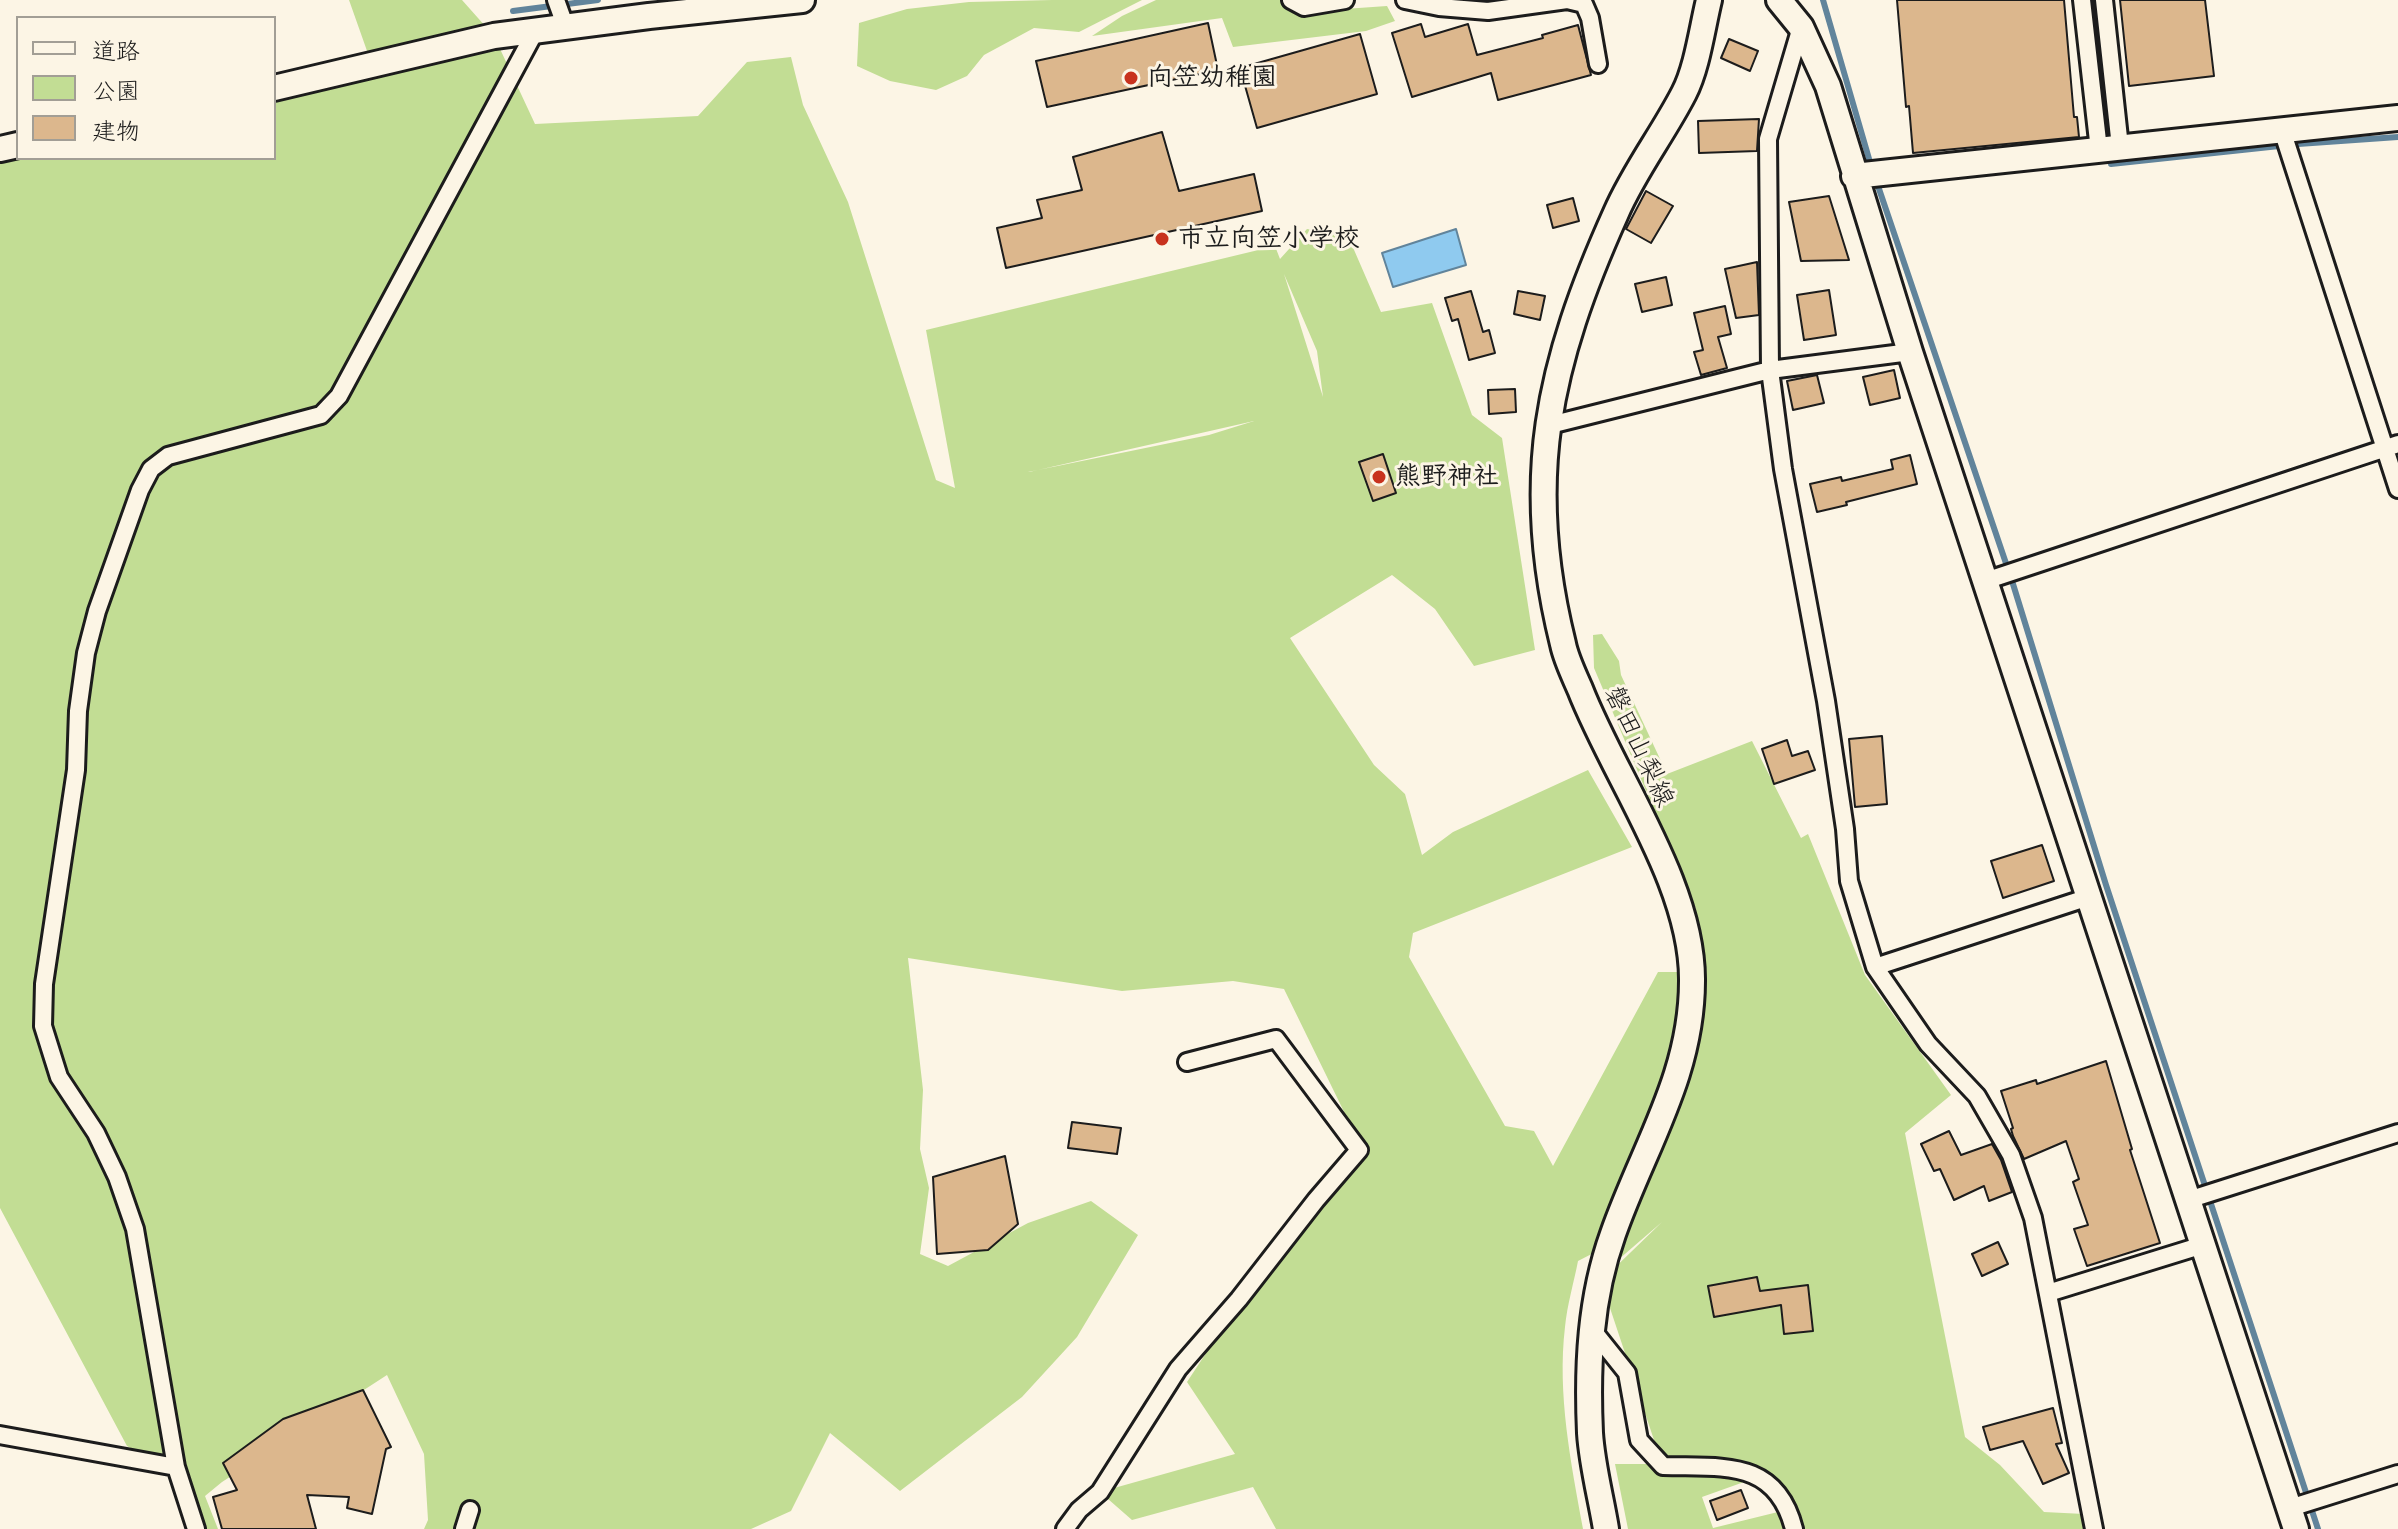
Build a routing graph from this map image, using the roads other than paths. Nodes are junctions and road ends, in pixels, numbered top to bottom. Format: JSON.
{"nodes":[{"id":1,"x":556,"y":0,"type":"edge"},
{"id":2,"x":802,"y":0,"type":"edge"},
{"id":3,"x":1291,"y":0,"type":"edge"},
{"id":4,"x":1345,"y":0,"type":"edge"},
{"id":5,"x":1405,"y":0,"type":"edge"},
{"id":6,"x":1567,"y":0,"type":"edge"},
{"id":7,"x":1709,"y":0,"type":"edge"},
{"id":8,"x":1779,"y":0,"type":"edge"},
{"id":9,"x":2082,"y":0,"type":"edge"},
{"id":10,"x":2104,"y":0,"type":"edge"},
{"id":11,"x":565,"y":25,"type":"junction"},
{"id":12,"x":1801,"y":27,"type":"junction"},
{"id":13,"x":536,"y":30,"type":"junction"},
{"id":14,"x":1598,"y":64,"type":"dead end"},
{"id":15,"x":276,"y":88,"type":"edge"},
{"id":16,"x":2398,"y":118,"type":"edge"},
{"id":17,"x":2282,"y":130,"type":"junction"},
{"id":18,"x":2109,"y":148,"type":"junction"},
{"id":19,"x":1854,"y":176,"type":"junction"},
{"id":20,"x":1910,"y":352,"type":"junction"},
{"id":21,"x":1770,"y":370,"type":"junction"},
{"id":22,"x":1546,"y":426,"type":"junction"},
{"id":23,"x":2391,"y":447,"type":"edge"},
{"id":24,"x":2398,"y":489,"type":"edge"},
{"id":25,"x":1985,"y":581,"type":"junction"},
{"id":26,"x":2089,"y":897,"type":"junction"},
{"id":27,"x":1875,"y":967,"type":"junction"},
{"id":28,"x":1187,"y":1062,"type":"dead end"},
{"id":29,"x":2398,"y":1133,"type":"edge"},
{"id":30,"x":2188,"y":1200,"type":"junction"},
{"id":31,"x":2203,"y":1245,"type":"junction"},
{"id":32,"x":2048,"y":1293,"type":"junction"},
{"id":33,"x":1590,"y":1326,"type":"junction"},
{"id":34,"x":0,"y":1435,"type":"edge"},
{"id":35,"x":176,"y":1467,"type":"junction"},
{"id":36,"x":2398,"y":1474,"type":"edge"},
{"id":37,"x":470,"y":1510,"type":"dead end"},
{"id":38,"x":2293,"y":1519,"type":"edge"},
{"id":39,"x":196,"y":1529,"type":"edge"},
{"id":40,"x":464,"y":1529,"type":"edge"},
{"id":41,"x":1065,"y":1529,"type":"edge"},
{"id":42,"x":1606,"y":1529,"type":"edge"},
{"id":43,"x":1794,"y":1529,"type":"edge"},
{"id":44,"x":2094,"y":1529,"type":"edge"}],
"edges":[{"from":1,"to":11,"type":"street"},
{"from":2,"to":11,"type":"street"},
{"from":3,"to":4,"type":"street"},
{"from":5,"to":6,"type":"street"},
{"from":6,"to":14,"type":"street"},
{"from":7,"to":22,"type":"street","name":"磐田山梨線"},
{"from":8,"to":12,"type":"street"},
{"from":9,"to":18,"type":"street"},
{"from":10,"to":18,"type":"street"},
{"from":11,"to":13,"type":"street"},
{"from":12,"to":19,"type":"street"},
{"from":12,"to":21,"type":"street"},
{"from":13,"to":15,"type":"street"},
{"from":13,"to":35,"type":"street"},
{"from":16,"to":17,"type":"street"},
{"from":17,"to":18,"type":"street"},
{"from":17,"to":23,"type":"street"},
{"from":18,"to":19,"type":"street"},
{"from":19,"to":20,"type":"street"},
{"from":20,"to":21,"type":"street"},
{"from":20,"to":25,"type":"street"},
{"from":21,"to":22,"type":"street"},
{"from":21,"to":27,"type":"street"},
{"from":22,"to":33,"type":"street","name":"磐田山梨線"},
{"from":23,"to":24,"type":"street"},
{"from":23,"to":25,"type":"street"},
{"from":25,"to":26,"type":"street"},
{"from":26,"to":27,"type":"street"},
{"from":26,"to":30,"type":"street"},
{"from":27,"to":32,"type":"street"},
{"from":28,"to":41,"type":"street"},
{"from":29,"to":30,"type":"street"},
{"from":30,"to":31,"type":"street"},
{"from":31,"to":32,"type":"street"},
{"from":31,"to":38,"type":"street"},
{"from":32,"to":44,"type":"street"},
{"from":33,"to":42,"type":"street","name":"磐田山梨線"},
{"from":33,"to":43,"type":"street"},
{"from":34,"to":35,"type":"street"},
{"from":35,"to":39,"type":"street"},
{"from":36,"to":38,"type":"street"},
{"from":37,"to":40,"type":"street"}]}
